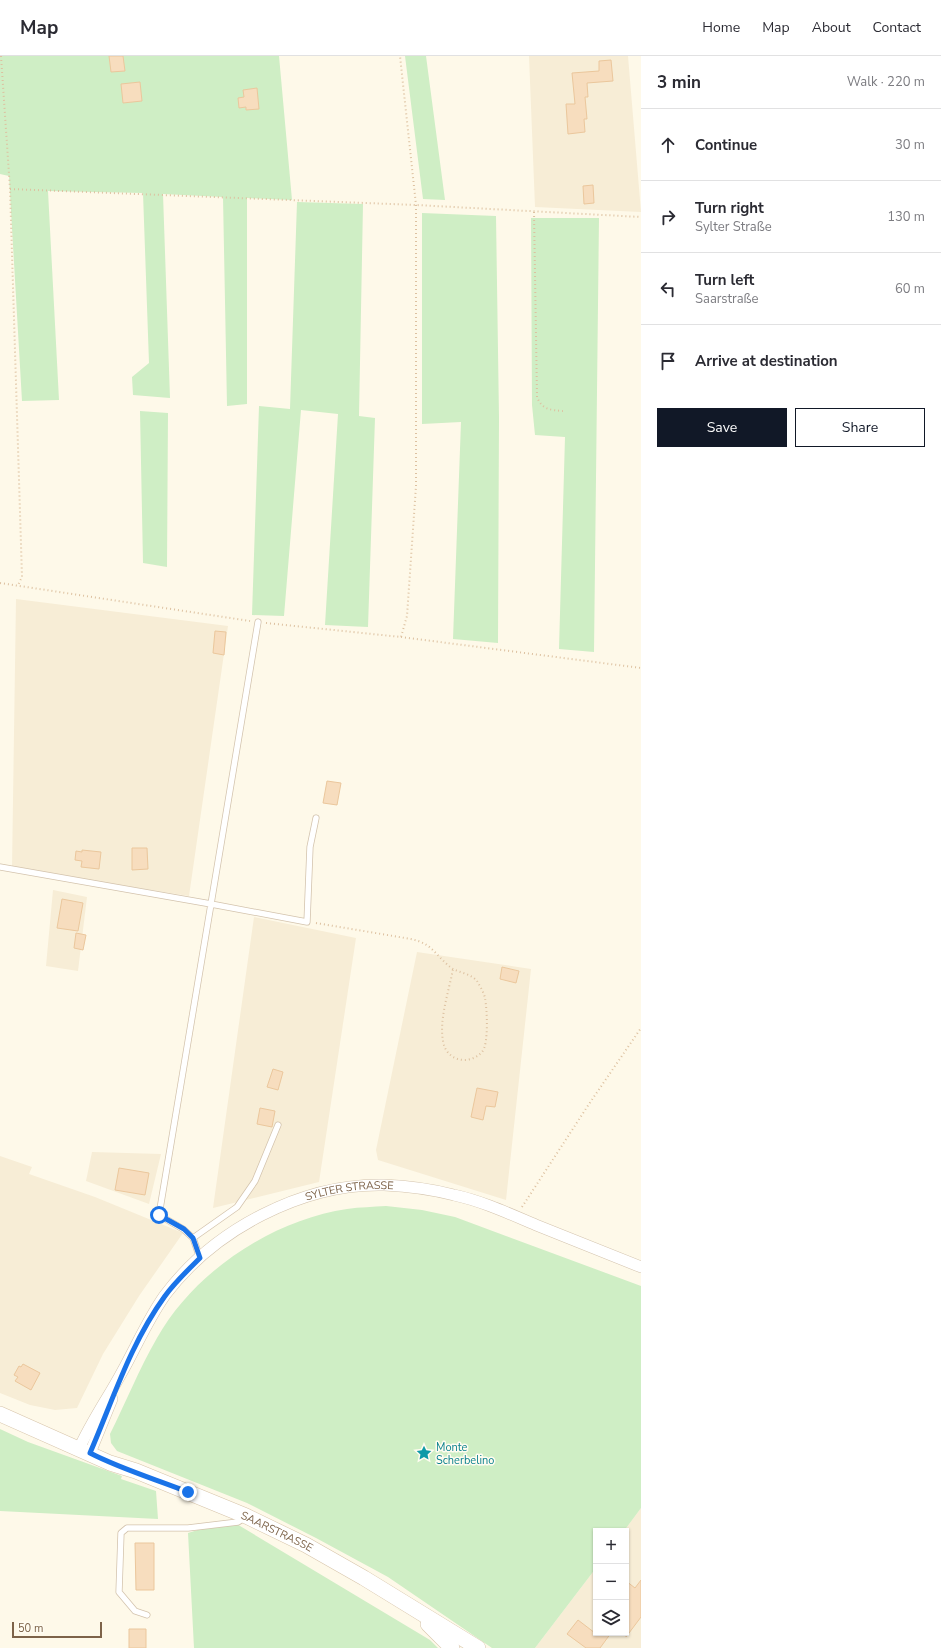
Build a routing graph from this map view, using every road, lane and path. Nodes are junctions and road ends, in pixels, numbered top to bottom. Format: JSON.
{"nodes":[{"id":1,"x":1,"y":56,"type":"edge"},
{"id":2,"x":400,"y":56,"type":"edge"},
{"id":3,"x":10,"y":189,"type":"junction"},
{"id":4,"x":416,"y":205,"type":"junction"},
{"id":5,"x":534,"y":212,"type":"junction"},
{"id":6,"x":641,"y":217,"type":"edge"},
{"id":7,"x":563,"y":411,"type":"dead end"},
{"id":8,"x":0,"y":583,"type":"edge"},
{"id":9,"x":18,"y":586,"type":"junction"},
{"id":10,"x":258,"y":622,"type":"junction"},
{"id":11,"x":401,"y":637,"type":"junction"},
{"id":12,"x":641,"y":668,"type":"edge"},
{"id":13,"x":316,"y":818,"type":"dead end"},
{"id":14,"x":0,"y":867,"type":"edge"},
{"id":15,"x":211,"y":904,"type":"junction"},
{"id":16,"x":307,"y":922,"type":"junction"},
{"id":17,"x":453,"y":969,"type":"junction"},
{"id":18,"x":641,"y":1028,"type":"edge"},
{"id":19,"x":278,"y":1125,"type":"dead end"},
{"id":20,"x":516,"y":1216,"type":"junction"},
{"id":21,"x":193,"y":1238,"type":"junction"},
{"id":22,"x":200,"y":1258,"type":"junction"},
{"id":23,"x":641,"y":1267,"type":"edge"},
{"id":24,"x":0,"y":1414,"type":"edge"},
{"id":25,"x":84,"y":1451,"type":"junction"},
{"id":26,"x":246,"y":1516,"type":"junction"},
{"id":27,"x":411,"y":1606,"type":"junction"},
{"id":28,"x":147,"y":1615,"type":"dead end"},
{"id":29,"x":452,"y":1648,"type":"edge"},
{"id":30,"x":478,"y":1648,"type":"edge"}],
"edges":[{"from":1,"to":3,"type":"path"},
{"from":2,"to":4,"type":"path"},
{"from":3,"to":4,"type":"path"},
{"from":3,"to":9,"type":"path"},
{"from":4,"to":5,"type":"path"},
{"from":4,"to":11,"type":"path"},
{"from":5,"to":6,"type":"path"},
{"from":5,"to":7,"type":"path"},
{"from":8,"to":9,"type":"path"},
{"from":9,"to":10,"type":"path"},
{"from":10,"to":11,"type":"path"},
{"from":10,"to":15,"type":"lane"},
{"from":11,"to":12,"type":"path"},
{"from":13,"to":16,"type":"lane"},
{"from":14,"to":15,"type":"lane"},
{"from":15,"to":16,"type":"lane"},
{"from":15,"to":21,"type":"lane"},
{"from":16,"to":17,"type":"path"},
{"from":17,"to":17,"type":"path"},
{"from":18,"to":20,"type":"path"},
{"from":19,"to":21,"type":"lane"},
{"from":20,"to":22,"type":"street","name":"SYLTER STRASSE"},
{"from":20,"to":23,"type":"street","name":"SYLTER STRASSE"},
{"from":21,"to":22,"type":"lane"},
{"from":22,"to":25,"type":"street","name":"SYLTER STRASSE"},
{"from":24,"to":25,"type":"main road","name":"SAARSTRASSE"},
{"from":25,"to":26,"type":"main road","name":"SAARSTRASSE"},
{"from":26,"to":27,"type":"main road","name":"SAARSTRASSE"},
{"from":26,"to":28,"type":"lane"},
{"from":27,"to":29,"type":"main road","name":"SAARSTRASSE"},
{"from":27,"to":30,"type":"main road","name":"SAARSTRASSE"}]}
